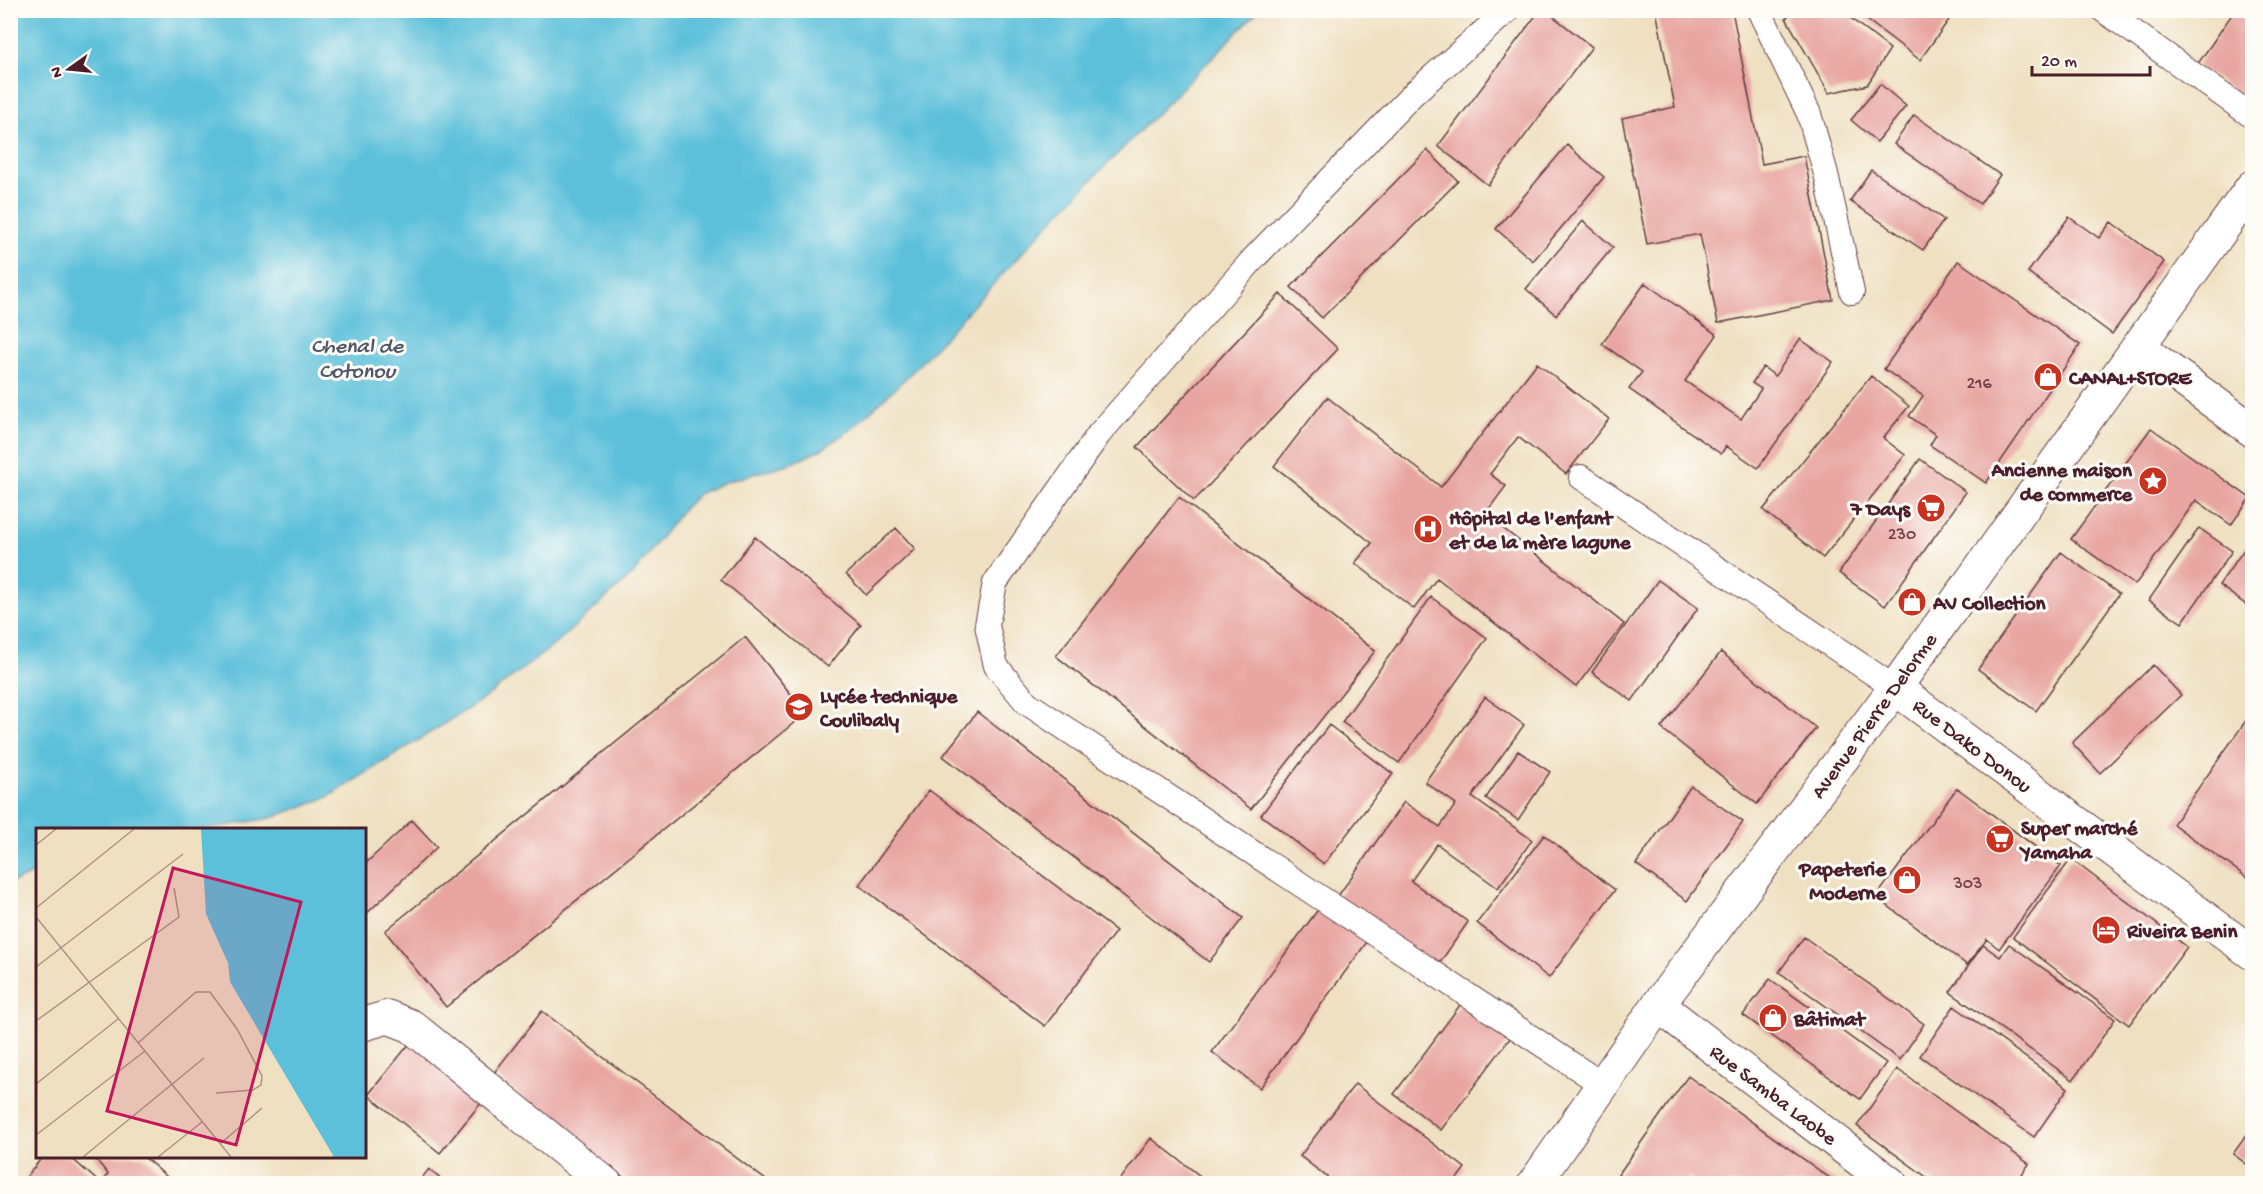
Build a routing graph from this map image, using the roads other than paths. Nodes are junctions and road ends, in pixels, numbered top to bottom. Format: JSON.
{"nodes":[{"id":1,"x":1508,"y":10,"type":"edge"},
{"id":2,"x":1759,"y":10,"type":"edge"},
{"id":3,"x":2103,"y":10,"type":"edge"},
{"id":4,"x":2253,"y":116,"type":"edge"},
{"id":5,"x":2253,"y":186,"type":"edge"},
{"id":6,"x":1852,"y":292,"type":"dead end"},
{"id":7,"x":2138,"y":347,"type":"junction"},
{"id":8,"x":2253,"y":430,"type":"edge"},
{"id":9,"x":1581,"y":477,"type":"dead end"},
{"id":10,"x":1895,"y":688,"type":"junction"},
{"id":11,"x":2253,"y":953,"type":"edge"},
{"id":12,"x":1658,"y":1005,"type":"junction"},
{"id":13,"x":366,"y":1023,"type":"edge"},
{"id":14,"x":1603,"y":1085,"type":"junction"},
{"id":15,"x":606,"y":1184,"type":"edge"},
{"id":16,"x":1534,"y":1184,"type":"edge"},
{"id":17,"x":1891,"y":1184,"type":"edge"}],
"edges":[{"from":1,"to":14,"type":"lane"},
{"from":2,"to":6,"type":"lane"},
{"from":3,"to":4,"type":"lane"},
{"from":5,"to":7,"type":"main road","name":"Avenue Pierre Delorme"},
{"from":7,"to":8,"type":"main road"},
{"from":7,"to":10,"type":"main road","name":"Avenue Pierre Delorme"},
{"from":9,"to":10,"type":"lane"},
{"from":10,"to":11,"type":"main road","name":"Rue Dako Donou"},
{"from":10,"to":12,"type":"main road","name":"Avenue Pierre Delorme"},
{"from":12,"to":14,"type":"main road","name":"Avenue Pierre Delorme"},
{"from":12,"to":17,"type":"main road","name":"Rue Samba Laobe"},
{"from":13,"to":15,"type":"main road"},
{"from":14,"to":16,"type":"main road","name":"Avenue Pierre Delorme"}]}
